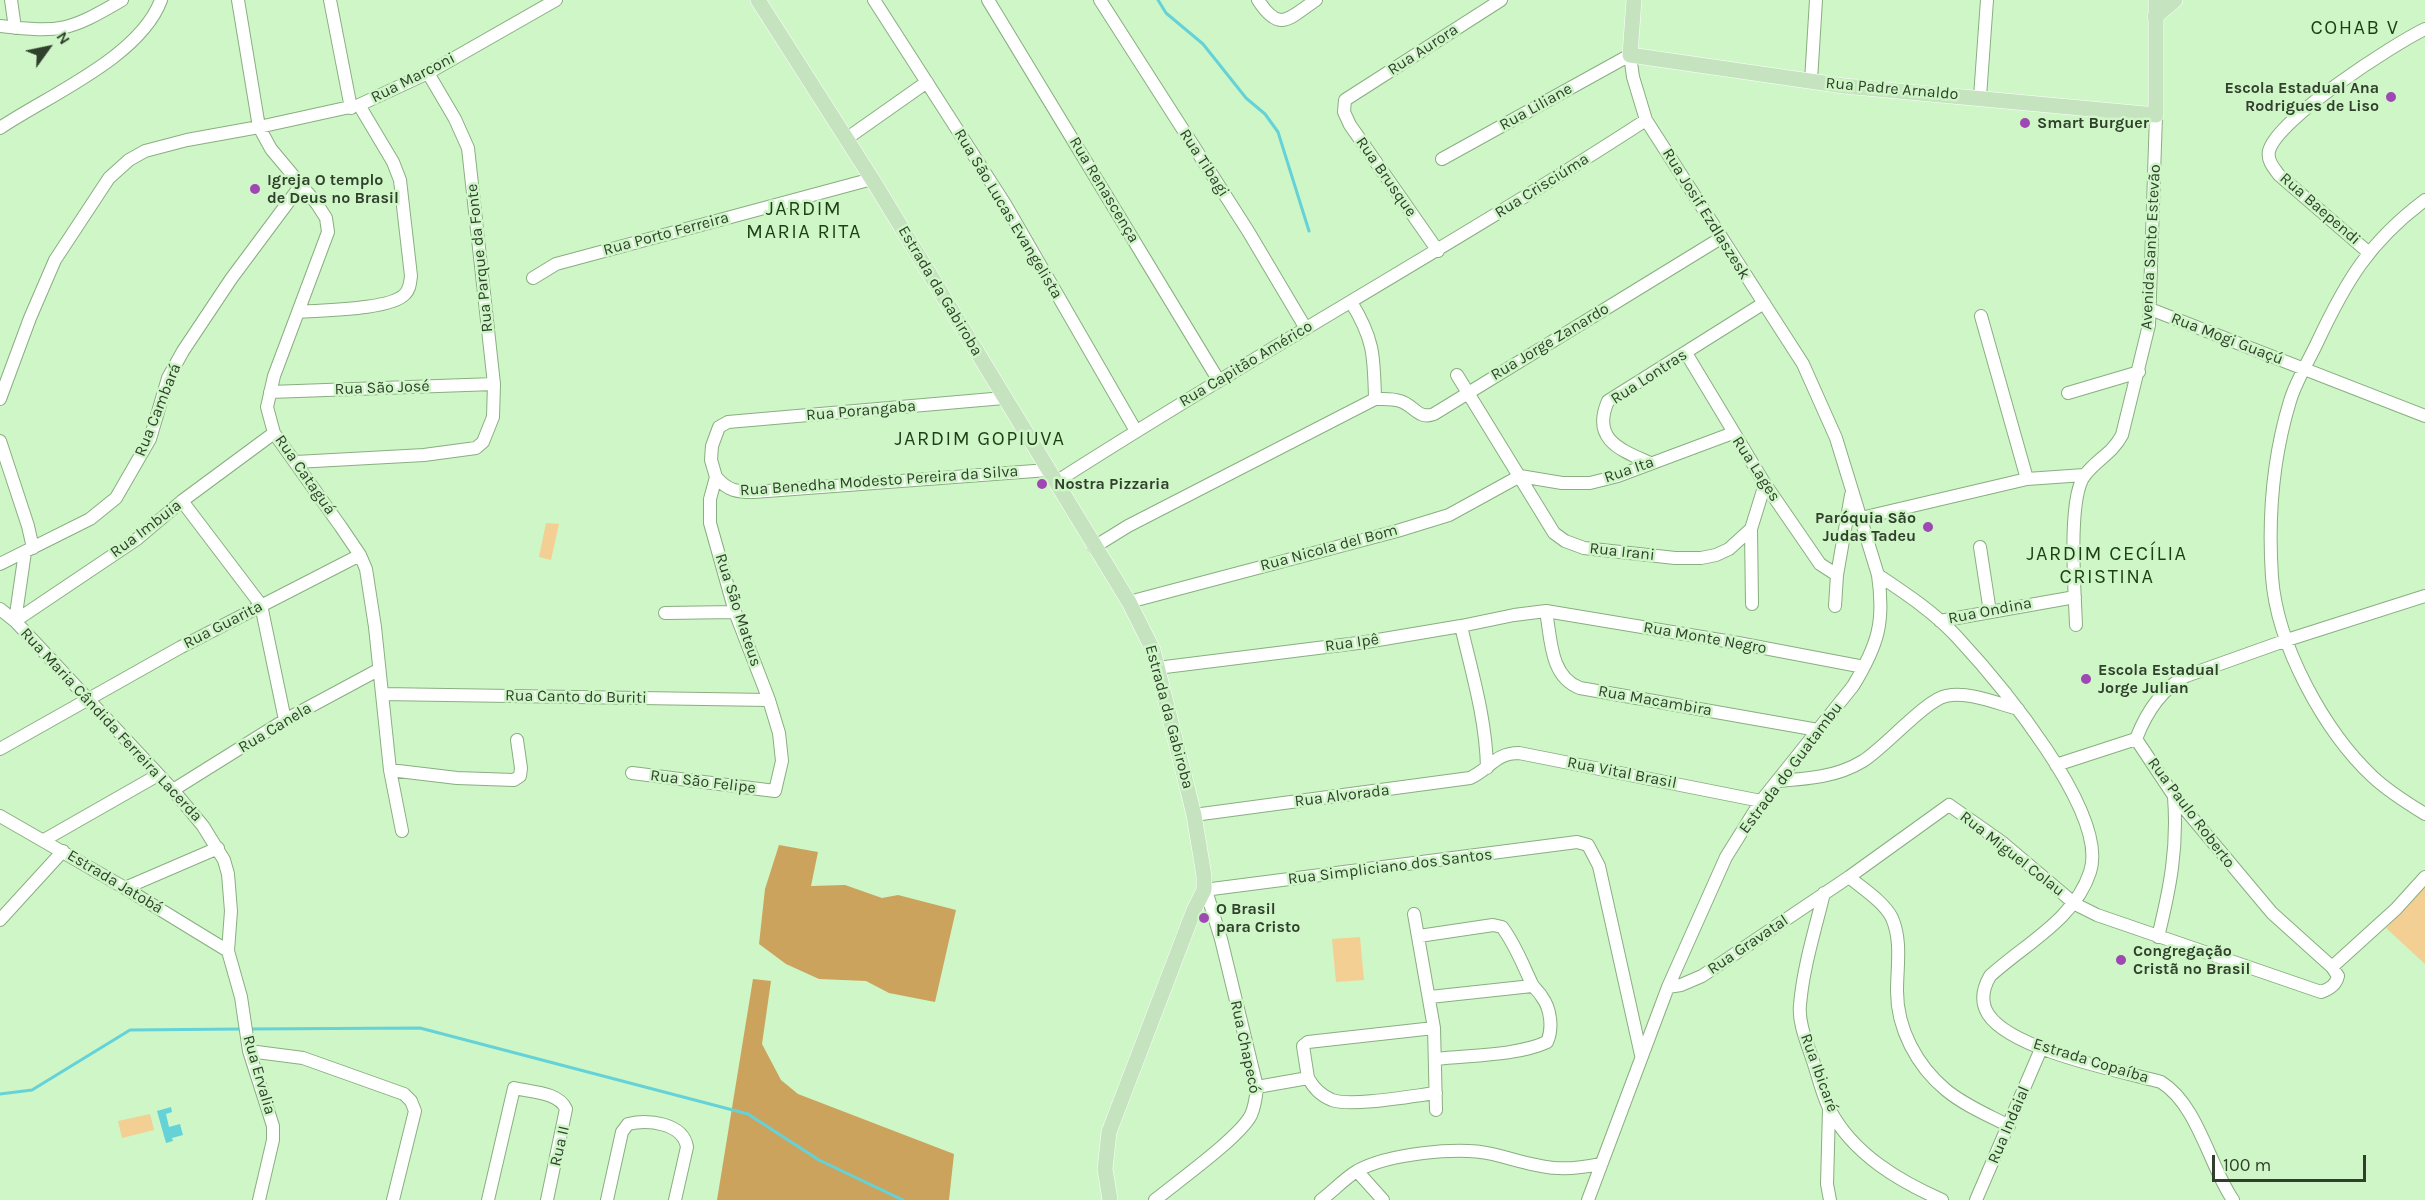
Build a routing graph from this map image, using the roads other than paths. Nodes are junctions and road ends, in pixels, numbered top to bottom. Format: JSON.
{"nodes":[{"id":1,"x":11,"y":0,"type":"edge"},
{"id":2,"x":122,"y":0,"type":"edge"},
{"id":3,"x":161,"y":0,"type":"edge"},
{"id":4,"x":238,"y":0,"type":"edge"},
{"id":5,"x":330,"y":0,"type":"edge"},
{"id":6,"x":556,"y":0,"type":"edge"},
{"id":7,"x":758,"y":0,"type":"edge"},
{"id":8,"x":874,"y":0,"type":"edge"},
{"id":9,"x":988,"y":0,"type":"edge"},
{"id":10,"x":1100,"y":0,"type":"edge"},
{"id":11,"x":1258,"y":0,"type":"edge"},
{"id":12,"x":1316,"y":0,"type":"edge"},
{"id":13,"x":1634,"y":0,"type":"edge"},
{"id":14,"x":1816,"y":0,"type":"edge"},
{"id":15,"x":1987,"y":0,"type":"edge"},
{"id":16,"x":2156,"y":0,"type":"edge"},
{"id":17,"x":2175,"y":0,"type":"edge"},
{"id":18,"x":1495,"y":2,"type":"edge"},
{"id":19,"x":2156,"y":17,"type":"junction"},
{"id":20,"x":0,"y":26,"type":"edge"},
{"id":21,"x":15,"y":28,"type":"junction"},
{"id":22,"x":2425,"y":29,"type":"edge"},
{"id":23,"x":1630,"y":55,"type":"junction"},
{"id":24,"x":428,"y":73,"type":"junction"},
{"id":25,"x":1811,"y":81,"type":"junction"},
{"id":26,"x":927,"y":82,"type":"junction"},
{"id":27,"x":1980,"y":97,"type":"junction"},
{"id":28,"x":1345,"y":100,"type":"joint"},
{"id":29,"x":355,"y":106,"type":"junction"},
{"id":30,"x":2156,"y":115,"type":"junction"},
{"id":31,"x":1646,"y":120,"type":"junction"},
{"id":32,"x":0,"y":128,"type":"edge"},
{"id":33,"x":259,"y":128,"type":"junction"},
{"id":34,"x":846,"y":139,"type":"junction"},
{"id":35,"x":1442,"y":159,"type":"dead end"},
{"id":36,"x":872,"y":179,"type":"junction"},
{"id":37,"x":302,"y":185,"type":"junction"},
{"id":38,"x":2425,"y":200,"type":"edge"},
{"id":39,"x":1721,"y":238,"type":"junction"},
{"id":40,"x":1438,"y":251,"type":"junction"},
{"id":41,"x":2368,"y":252,"type":"junction"},
{"id":42,"x":533,"y":278,"type":"dead end"},
{"id":43,"x":1351,"y":302,"type":"junction"},
{"id":44,"x":1764,"y":303,"type":"junction"},
{"id":45,"x":2150,"y":309,"type":"junction"},
{"id":46,"x":298,"y":312,"type":"junction"},
{"id":47,"x":1981,"y":316,"type":"dead end"},
{"id":48,"x":1305,"y":327,"type":"junction"},
{"id":49,"x":1686,"y":353,"type":"junction"},
{"id":50,"x":1803,"y":364,"type":"joint"},
{"id":51,"x":2305,"y":369,"type":"junction"},
{"id":52,"x":2139,"y":372,"type":"junction"},
{"id":53,"x":1457,"y":375,"type":"dead end"},
{"id":54,"x":1219,"y":381,"type":"junction"},
{"id":55,"x":494,"y":384,"type":"junction"},
{"id":56,"x":270,"y":392,"type":"junction"},
{"id":57,"x":1468,"y":392,"type":"junction"},
{"id":58,"x":2068,"y":393,"type":"dead end"},
{"id":59,"x":1004,"y":398,"type":"junction"},
{"id":60,"x":0,"y":399,"type":"edge"},
{"id":61,"x":1375,"y":399,"type":"junction"},
{"id":62,"x":2425,"y":417,"type":"edge"},
{"id":63,"x":719,"y":427,"type":"joint"},
{"id":64,"x":1136,"y":431,"type":"junction"},
{"id":65,"x":274,"y":433,"type":"junction"},
{"id":66,"x":1733,"y":433,"type":"junction"},
{"id":67,"x":0,"y":441,"type":"edge"},
{"id":68,"x":296,"y":462,"type":"junction"},
{"id":69,"x":1650,"y":463,"type":"junction"},
{"id":70,"x":1052,"y":476,"type":"junction"},
{"id":71,"x":1520,"y":476,"type":"junction"},
{"id":72,"x":2084,"y":476,"type":"junction"},
{"id":73,"x":716,"y":477,"type":"junction"},
{"id":74,"x":2027,"y":479,"type":"junction"},
{"id":75,"x":1765,"y":484,"type":"junction"},
{"id":76,"x":1852,"y":491,"type":"junction"},
{"id":77,"x":183,"y":501,"type":"junction"},
{"id":78,"x":1860,"y":518,"type":"junction"},
{"id":79,"x":1750,"y":529,"type":"junction"},
{"id":80,"x":1094,"y":547,"type":"junction"},
{"id":81,"x":1980,"y":547,"type":"dead end"},
{"id":82,"x":29,"y":550,"type":"junction"},
{"id":83,"x":360,"y":555,"type":"junction"},
{"id":84,"x":0,"y":564,"type":"edge"},
{"id":85,"x":1837,"y":575,"type":"junction"},
{"id":86,"x":1878,"y":575,"type":"junction"},
{"id":87,"x":2425,"y":596,"type":"edge"},
{"id":88,"x":2075,"y":597,"type":"junction"},
{"id":89,"x":1130,"y":602,"type":"junction"},
{"id":90,"x":1752,"y":604,"type":"dead end"},
{"id":91,"x":261,"y":605,"type":"junction"},
{"id":92,"x":1835,"y":606,"type":"dead end"},
{"id":93,"x":0,"y":609,"type":"edge"},
{"id":94,"x":1546,"y":611,"type":"junction"},
{"id":95,"x":735,"y":612,"type":"junction"},
{"id":96,"x":1990,"y":612,"type":"junction"},
{"id":97,"x":665,"y":613,"type":"dead end"},
{"id":98,"x":15,"y":621,"type":"junction"},
{"id":99,"x":1940,"y":621,"type":"junction"},
{"id":100,"x":2076,"y":625,"type":"dead end"},
{"id":101,"x":1461,"y":626,"type":"junction"},
{"id":102,"x":2287,"y":640,"type":"junction"},
{"id":103,"x":1864,"y":667,"type":"junction"},
{"id":104,"x":1157,"y":668,"type":"junction"},
{"id":105,"x":378,"y":670,"type":"junction"},
{"id":106,"x":382,"y":694,"type":"junction"},
{"id":107,"x":89,"y":699,"type":"junction"},
{"id":108,"x":769,"y":700,"type":"junction"},
{"id":109,"x":2019,"y":709,"type":"junction"},
{"id":110,"x":285,"y":720,"type":"junction"},
{"id":111,"x":1818,"y":730,"type":"junction"},
{"id":112,"x":2136,"y":739,"type":"junction"},
{"id":113,"x":517,"y":740,"type":"dead end"},
{"id":114,"x":0,"y":749,"type":"edge"},
{"id":115,"x":2055,"y":765,"type":"junction"},
{"id":116,"x":1487,"y":768,"type":"junction"},
{"id":117,"x":390,"y":770,"type":"junction"},
{"id":118,"x":632,"y":773,"type":"dead end"},
{"id":119,"x":158,"y":775,"type":"junction"},
{"id":120,"x":1778,"y":781,"type":"junction"},
{"id":121,"x":173,"y":790,"type":"junction"},
{"id":122,"x":775,"y":791,"type":"joint"},
{"id":123,"x":2174,"y":796,"type":"junction"},
{"id":124,"x":1761,"y":801,"type":"junction"},
{"id":125,"x":1949,"y":805,"type":"joint"},
{"id":126,"x":2425,"y":814,"type":"edge"},
{"id":127,"x":1194,"y":815,"type":"junction"},
{"id":128,"x":0,"y":816,"type":"edge"},
{"id":129,"x":402,"y":831,"type":"dead end"},
{"id":130,"x":44,"y":840,"type":"junction"},
{"id":131,"x":218,"y":848,"type":"junction"},
{"id":132,"x":63,"y":852,"type":"junction"},
{"id":133,"x":1849,"y":877,"type":"junction"},
{"id":134,"x":2425,"y":877,"type":"edge"},
{"id":135,"x":125,"y":888,"type":"junction"},
{"id":136,"x":1204,"y":890,"type":"junction"},
{"id":137,"x":1824,"y":893,"type":"junction"},
{"id":138,"x":2075,"y":904,"type":"junction"},
{"id":139,"x":1414,"y":914,"type":"dead end"},
{"id":140,"x":0,"y":920,"type":"edge"},
{"id":141,"x":1419,"y":936,"type":"junction"},
{"id":142,"x":2158,"y":938,"type":"junction"},
{"id":143,"x":228,"y":951,"type":"junction"},
{"id":144,"x":2332,"y":967,"type":"junction"},
{"id":145,"x":1532,"y":986,"type":"junction"},
{"id":146,"x":1668,"y":987,"type":"junction"},
{"id":147,"x":1430,"y":997,"type":"junction"},
{"id":148,"x":1434,"y":1028,"type":"junction"},
{"id":149,"x":2042,"y":1049,"type":"junction"},
{"id":150,"x":249,"y":1051,"type":"junction"},
{"id":151,"x":1641,"y":1055,"type":"junction"},
{"id":152,"x":1436,"y":1059,"type":"junction"},
{"id":153,"x":1308,"y":1078,"type":"junction"},
{"id":154,"x":1257,"y":1088,"type":"junction"},
{"id":155,"x":1436,"y":1093,"type":"junction"},
{"id":156,"x":1437,"y":1110,"type":"dead end"},
{"id":157,"x":1829,"y":1110,"type":"junction"},
{"id":158,"x":2009,"y":1126,"type":"junction"},
{"id":159,"x":1600,"y":1164,"type":"junction"},
{"id":160,"x":1358,"y":1171,"type":"junction"},
{"id":161,"x":259,"y":1200,"type":"edge"},
{"id":162,"x":393,"y":1200,"type":"edge"},
{"id":163,"x":488,"y":1200,"type":"edge"},
{"id":164,"x":547,"y":1200,"type":"edge"},
{"id":165,"x":607,"y":1200,"type":"edge"},
{"id":166,"x":675,"y":1200,"type":"edge"},
{"id":167,"x":1110,"y":1200,"type":"edge"},
{"id":168,"x":1155,"y":1200,"type":"edge"},
{"id":169,"x":1321,"y":1200,"type":"edge"},
{"id":170,"x":1383,"y":1200,"type":"edge"},
{"id":171,"x":1588,"y":1200,"type":"edge"},
{"id":172,"x":1830,"y":1200,"type":"edge"},
{"id":173,"x":1942,"y":1200,"type":"edge"},
{"id":174,"x":1976,"y":1200,"type":"edge"},
{"id":175,"x":2234,"y":1200,"type":"edge"}],
"edges":[{"from":1,"to":21,"type":"street"},
{"from":2,"to":21,"type":"street"},
{"from":3,"to":32,"type":"street"},
{"from":4,"to":33,"type":"street","name":"Rua Cataguá"},
{"from":5,"to":29,"type":"street"},
{"from":6,"to":24,"type":"street","name":"Rua Marconi"},
{"from":7,"to":34,"type":"main road","name":"Estrada da Gabiroba"},
{"from":8,"to":26,"type":"street","name":"Rua São Lucas Evangelista"},
{"from":9,"to":54,"type":"street","name":"Rua Renascença"},
{"from":10,"to":48,"type":"street","name":"Rua Tibagi"},
{"from":11,"to":12,"type":"street"},
{"from":13,"to":23,"type":"main road"},
{"from":14,"to":25,"type":"street"},
{"from":15,"to":27,"type":"street"},
{"from":16,"to":19,"type":"main road","name":"Avenida Santo Estevão"},
{"from":17,"to":19,"type":"main road"},
{"from":18,"to":28,"type":"street","name":"Rua Aurora"},
{"from":19,"to":30,"type":"main road","name":"Avenida Santo Estevão"},
{"from":20,"to":21,"type":"street"},
{"from":22,"to":41,"type":"street","name":"Rua Baependi"},
{"from":23,"to":25,"type":"main road","name":"Rua Padre Arnaldo"},
{"from":23,"to":31,"type":"street","name":"Rua Josif Ezdlaszesk"},
{"from":23,"to":35,"type":"street","name":"Rua Liliane"},
{"from":24,"to":29,"type":"street","name":"Rua Marconi"},
{"from":24,"to":55,"type":"street","name":"Rua Parque da Fonte"},
{"from":25,"to":27,"type":"main road","name":"Rua Padre Arnaldo"},
{"from":26,"to":34,"type":"street"},
{"from":26,"to":64,"type":"street","name":"Rua São Lucas Evangelista"},
{"from":27,"to":30,"type":"main road","name":"Rua Padre Arnaldo"},
{"from":28,"to":40,"type":"street","name":"Rua Brusque"},
{"from":29,"to":33,"type":"street","name":"Rua Marconi"},
{"from":29,"to":46,"type":"street"},
{"from":30,"to":45,"type":"street","name":"Avenida Santo Estevão"},
{"from":31,"to":39,"type":"street","name":"Rua Josif Ezdlaszesk"},
{"from":31,"to":40,"type":"street","name":"Rua Crisciúma"},
{"from":33,"to":37,"type":"street","name":"Rua Cataguá"},
{"from":33,"to":60,"type":"street","name":"Rua Marconi"},
{"from":34,"to":36,"type":"main road","name":"Estrada da Gabiroba"},
{"from":36,"to":42,"type":"street","name":"Rua Porto Ferreira"},
{"from":36,"to":59,"type":"main road","name":"Estrada da Gabiroba"},
{"from":37,"to":46,"type":"street","name":"Rua Cataguá"},
{"from":37,"to":82,"type":"street","name":"Rua Cambará"},
{"from":38,"to":41,"type":"street"},
{"from":39,"to":44,"type":"street","name":"Rua Josif Ezdlaszesk"},
{"from":39,"to":57,"type":"street","name":"Rua Jorge Zanardo"},
{"from":40,"to":43,"type":"street","name":"Rua Capitão Américo"},
{"from":41,"to":51,"type":"street"},
{"from":43,"to":48,"type":"street","name":"Rua Capitão Américo"},
{"from":43,"to":61,"type":"street"},
{"from":44,"to":49,"type":"street","name":"Rua Lontras"},
{"from":44,"to":50,"type":"street","name":"Rua Josif Ezdlaszesk"},
{"from":45,"to":51,"type":"street","name":"Rua Mogi Guaçú"},
{"from":45,"to":52,"type":"street","name":"Avenida Santo Estevão"},
{"from":46,"to":56,"type":"street","name":"Rua Cataguá"},
{"from":47,"to":74,"type":"street"},
{"from":48,"to":54,"type":"street","name":"Rua Capitão Américo"},
{"from":49,"to":66,"type":"street","name":"Rua Lages"},
{"from":49,"to":69,"type":"street","name":"Rua Lontras"},
{"from":50,"to":76,"type":"street","name":"Estrada do Guatambu"},
{"from":51,"to":62,"type":"street","name":"Rua Mogi Guaçú"},
{"from":51,"to":102,"type":"street"},
{"from":52,"to":58,"type":"street"},
{"from":52,"to":72,"type":"street","name":"Avenida Santo Estevão"},
{"from":53,"to":57,"type":"street","name":"Rua Irani"},
{"from":54,"to":64,"type":"street","name":"Rua Capitão Américo"},
{"from":55,"to":56,"type":"street","name":"Rua São José"},
{"from":55,"to":68,"type":"street","name":"Rua Parque da Fonte"},
{"from":56,"to":65,"type":"street","name":"Rua Cataguá"},
{"from":57,"to":61,"type":"street","name":"Rua Jorge Zanardo"},
{"from":57,"to":71,"type":"street","name":"Rua Irani"},
{"from":59,"to":63,"type":"street","name":"Rua Porangaba"},
{"from":59,"to":70,"type":"main road","name":"Estrada da Gabiroba"},
{"from":61,"to":80,"type":"street"},
{"from":63,"to":73,"type":"street","name":"Rua São Mateus"},
{"from":64,"to":70,"type":"street","name":"Rua Capitão Américo"},
{"from":65,"to":68,"type":"street","name":"Rua Cataguá"},
{"from":65,"to":77,"type":"street","name":"Rua Imbuia"},
{"from":66,"to":69,"type":"street","name":"Rua Ita"},
{"from":66,"to":75,"type":"street","name":"Rua Lages"},
{"from":67,"to":82,"type":"street"},
{"from":68,"to":83,"type":"street","name":"Rua Cataguá"},
{"from":69,"to":71,"type":"street","name":"Rua Ita"},
{"from":70,"to":73,"type":"street","name":"Rua Benedha Modesto Pereira da Silva"},
{"from":70,"to":80,"type":"main road","name":"Estrada da Gabiroba"},
{"from":71,"to":79,"type":"street","name":"Rua Irani"},
{"from":71,"to":89,"type":"street","name":"Rua Nicola del Bom"},
{"from":72,"to":74,"type":"street"},
{"from":72,"to":88,"type":"street"},
{"from":73,"to":95,"type":"street","name":"Rua São Mateus"},
{"from":74,"to":78,"type":"street"},
{"from":75,"to":79,"type":"street","name":"Rua Irani"},
{"from":75,"to":85,"type":"street","name":"Rua Lages"},
{"from":76,"to":78,"type":"street","name":"Estrada do Guatambu"},
{"from":76,"to":85,"type":"street"},
{"from":77,"to":91,"type":"street"},
{"from":77,"to":98,"type":"street","name":"Rua Imbuia"},
{"from":78,"to":86,"type":"street","name":"Estrada do Guatambu"},
{"from":79,"to":90,"type":"street"},
{"from":80,"to":89,"type":"main road","name":"Estrada da Gabiroba"},
{"from":81,"to":96,"type":"street"},
{"from":82,"to":84,"type":"street","name":"Rua Cambará"},
{"from":82,"to":98,"type":"street"},
{"from":83,"to":91,"type":"street","name":"Rua Guarita"},
{"from":83,"to":105,"type":"street","name":"Rua Cataguá"},
{"from":85,"to":92,"type":"street"},
{"from":86,"to":99,"type":"street","name":"Estrada Copaíba"},
{"from":86,"to":103,"type":"street","name":"Estrada do Guatambu"},
{"from":87,"to":102,"type":"street"},
{"from":88,"to":96,"type":"street","name":"Rua Ondina"},
{"from":88,"to":100,"type":"street"},
{"from":89,"to":104,"type":"main road","name":"Estrada da Gabiroba"},
{"from":91,"to":107,"type":"street","name":"Rua Guarita"},
{"from":91,"to":110,"type":"street"},
{"from":93,"to":98,"type":"street","name":"Rua Maria Cândida Ferreira Lacerda"},
{"from":94,"to":101,"type":"street","name":"Rua Ipê"},
{"from":94,"to":103,"type":"street","name":"Rua Monte Negro"},
{"from":94,"to":111,"type":"street","name":"Rua Macambira"},
{"from":95,"to":97,"type":"street"},
{"from":95,"to":108,"type":"street","name":"Rua São Mateus"},
{"from":96,"to":99,"type":"street","name":"Rua Ondina"},
{"from":98,"to":107,"type":"street","name":"Rua Maria Cândida Ferreira Lacerda"},
{"from":99,"to":109,"type":"street","name":"Estrada Copaíba"},
{"from":101,"to":104,"type":"street","name":"Rua Ipê"},
{"from":101,"to":116,"type":"street"},
{"from":102,"to":112,"type":"street"},
{"from":102,"to":126,"type":"street"},
{"from":103,"to":111,"type":"street","name":"Estrada do Guatambu"},
{"from":104,"to":127,"type":"main road","name":"Estrada da Gabiroba"},
{"from":105,"to":106,"type":"street","name":"Rua Cataguá"},
{"from":105,"to":110,"type":"street","name":"Rua Canela"},
{"from":106,"to":108,"type":"street","name":"Rua Canto do Buriti"},
{"from":106,"to":117,"type":"street","name":"Rua Cataguá"},
{"from":107,"to":114,"type":"street","name":"Rua Guarita"},
{"from":107,"to":119,"type":"street","name":"Rua Maria Cândida Ferreira Lacerda"},
{"from":108,"to":122,"type":"street","name":"Rua São Mateus"},
{"from":109,"to":115,"type":"street","name":"Estrada Copaíba"},
{"from":109,"to":120,"type":"street"},
{"from":110,"to":121,"type":"street","name":"Rua Canela"},
{"from":111,"to":120,"type":"street","name":"Estrada do Guatambu"},
{"from":112,"to":115,"type":"street"},
{"from":112,"to":123,"type":"street","name":"Rua Paulo Roberto"},
{"from":113,"to":117,"type":"street"},
{"from":115,"to":138,"type":"street","name":"Estrada Copaíba"},
{"from":116,"to":124,"type":"street","name":"Rua Vital Brasil"},
{"from":116,"to":127,"type":"street","name":"Rua Alvorada"},
{"from":117,"to":129,"type":"street","name":"Rua Cataguá"},
{"from":118,"to":122,"type":"street","name":"Rua São Felipe"},
{"from":119,"to":121,"type":"street","name":"Rua Maria Cândida Ferreira Lacerda"},
{"from":119,"to":130,"type":"street"},
{"from":120,"to":124,"type":"street","name":"Estrada do Guatambu"},
{"from":121,"to":131,"type":"street","name":"Rua Maria Cândida Ferreira Lacerda"},
{"from":123,"to":142,"type":"street"},
{"from":123,"to":144,"type":"street","name":"Rua Paulo Roberto"},
{"from":124,"to":146,"type":"street","name":"Estrada do Guatambu"},
{"from":125,"to":133,"type":"street","name":"Rua Gravatal"},
{"from":125,"to":138,"type":"street","name":"Rua Miguel Colau"},
{"from":127,"to":136,"type":"main road","name":"Estrada da Gabiroba"},
{"from":128,"to":130,"type":"street","name":"Estrada Jatobá"},
{"from":130,"to":132,"type":"street","name":"Estrada Jatobá"},
{"from":131,"to":135,"type":"street"},
{"from":131,"to":143,"type":"street","name":"Rua Maria Cândida Ferreira Lacerda"},
{"from":132,"to":135,"type":"street","name":"Estrada Jatobá"},
{"from":132,"to":140,"type":"street"},
{"from":133,"to":137,"type":"street","name":"Rua Gravatal"},
{"from":133,"to":158,"type":"street"},
{"from":134,"to":144,"type":"street"},
{"from":135,"to":143,"type":"street","name":"Estrada Jatobá"},
{"from":136,"to":151,"type":"street","name":"Rua Simpliciano dos Santos"},
{"from":136,"to":154,"type":"street","name":"Rua Chapecó"},
{"from":136,"to":167,"type":"main road","name":"Estrada da Gabiroba"},
{"from":137,"to":146,"type":"street","name":"Rua Gravatal"},
{"from":137,"to":157,"type":"street","name":"Rua Ibicaré"},
{"from":138,"to":142,"type":"street","name":"Rua Miguel Colau"},
{"from":138,"to":149,"type":"street","name":"Estrada Copaíba"},
{"from":139,"to":141,"type":"street"},
{"from":141,"to":145,"type":"street"},
{"from":141,"to":147,"type":"street"},
{"from":142,"to":144,"type":"street","name":"Rua Miguel Colau"},
{"from":143,"to":150,"type":"street","name":"Rua Ervalia"},
{"from":145,"to":147,"type":"street"},
{"from":145,"to":152,"type":"street"},
{"from":146,"to":151,"type":"street","name":"Estrada do Guatambu"},
{"from":147,"to":148,"type":"street"},
{"from":148,"to":152,"type":"street"},
{"from":148,"to":153,"type":"street"},
{"from":149,"to":158,"type":"street","name":"Rua Indaial"},
{"from":149,"to":175,"type":"street","name":"Estrada Copaíba"},
{"from":150,"to":161,"type":"street","name":"Rua Ervalia"},
{"from":150,"to":162,"type":"street"},
{"from":151,"to":159,"type":"street","name":"Estrada do Guatambu"},
{"from":152,"to":155,"type":"street"},
{"from":153,"to":154,"type":"street"},
{"from":153,"to":155,"type":"street"},
{"from":154,"to":168,"type":"street","name":"Rua Chapecó"},
{"from":155,"to":156,"type":"street"},
{"from":157,"to":172,"type":"street"},
{"from":157,"to":173,"type":"street","name":"Rua Ibicaré"},
{"from":158,"to":174,"type":"street","name":"Rua Indaial"},
{"from":159,"to":160,"type":"street"},
{"from":159,"to":171,"type":"street","name":"Estrada do Guatambu"},
{"from":160,"to":169,"type":"street"},
{"from":160,"to":170,"type":"street"},
{"from":163,"to":164,"type":"street","name":"Rua II"},
{"from":165,"to":166,"type":"street"}]}
